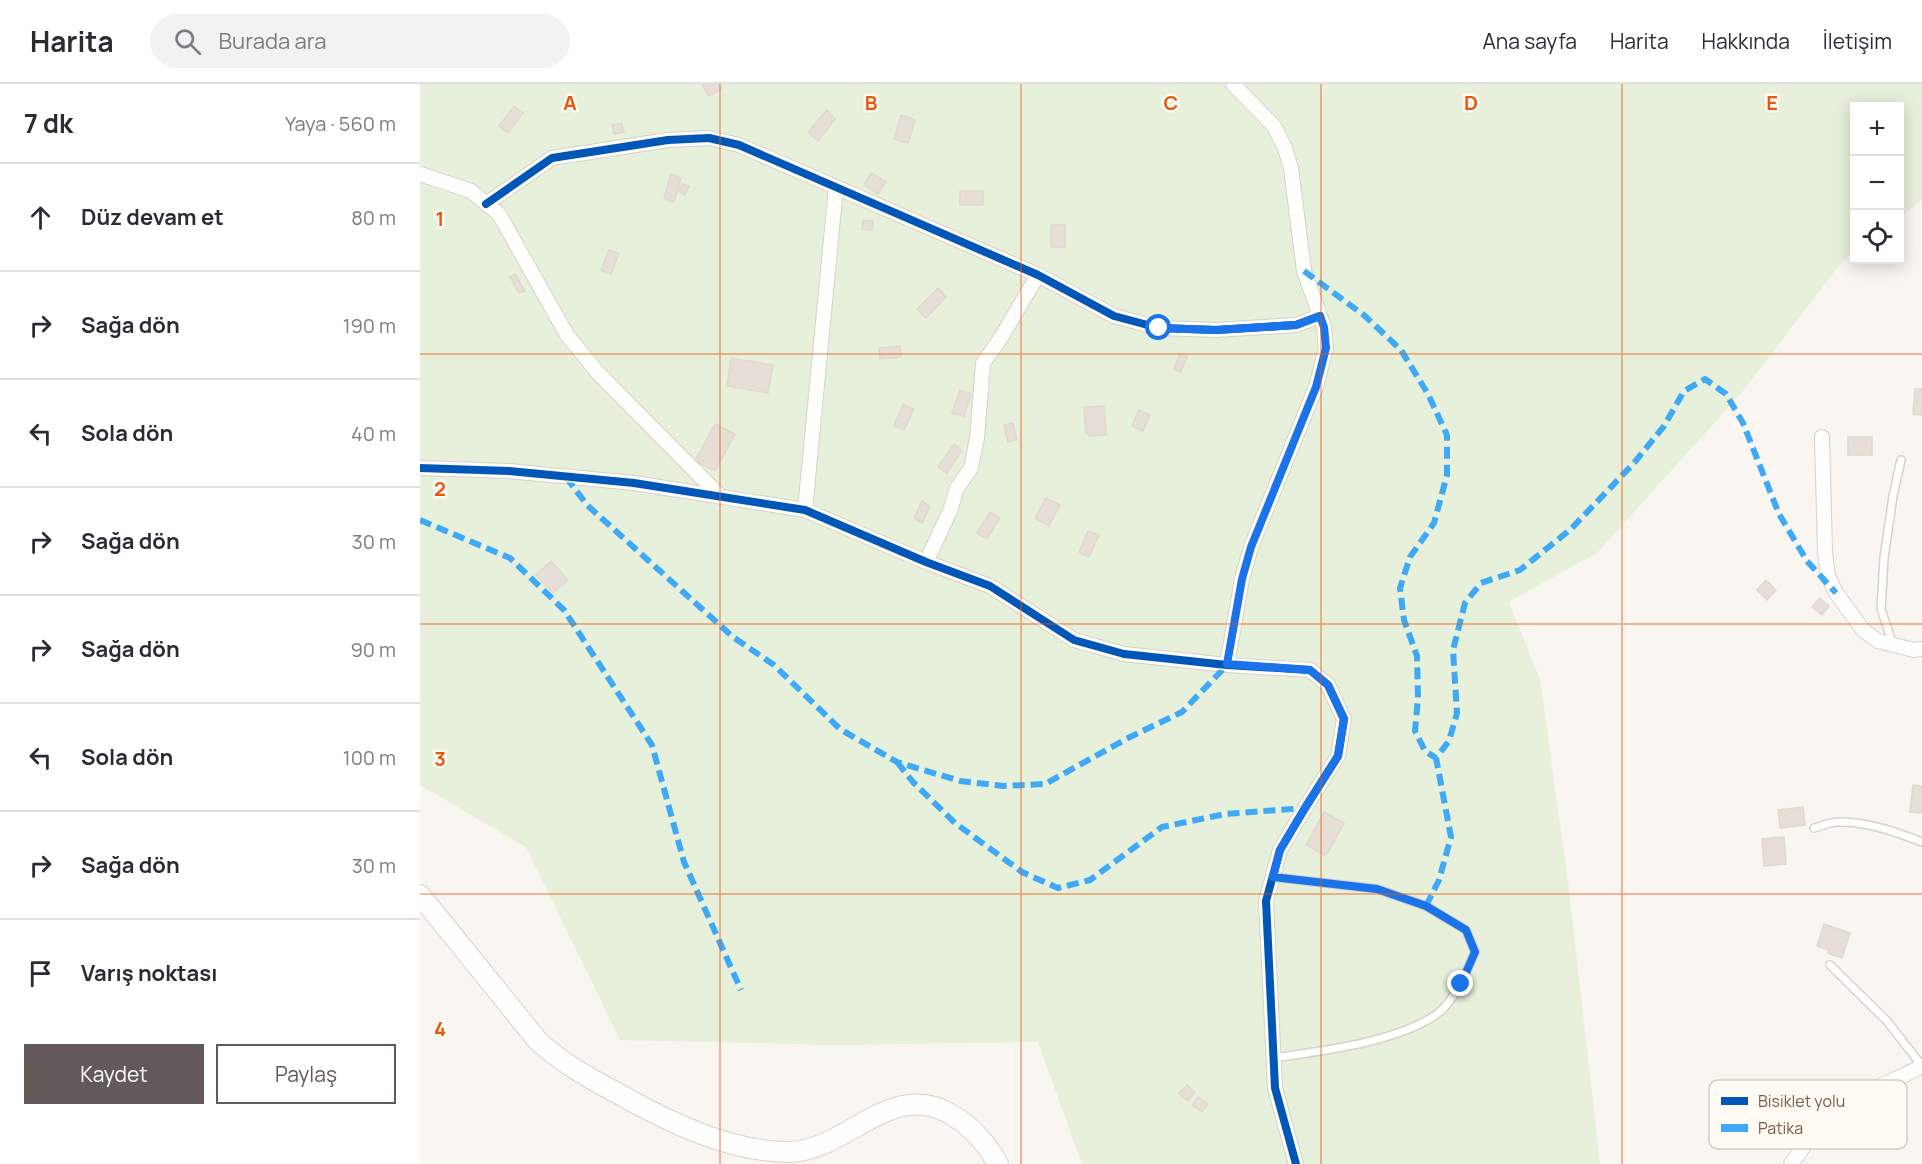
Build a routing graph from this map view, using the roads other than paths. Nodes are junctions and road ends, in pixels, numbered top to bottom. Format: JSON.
{"nodes":[{"id":1,"x":1233,"y":84,"type":"edge"},
{"id":2,"x":420,"y":174,"type":"edge"},
{"id":3,"x":836,"y":187,"type":"junction"},
{"id":4,"x":486,"y":204,"type":"junction"},
{"id":5,"x":1038,"y":275,"type":"junction"},
{"id":6,"x":1320,"y":316,"type":"junction"},
{"id":7,"x":1822,"y":437,"type":"dead end"},
{"id":8,"x":1900,"y":460,"type":"dead end"},
{"id":9,"x":420,"y":468,"type":"edge"},
{"id":10,"x":720,"y":496,"type":"junction"},
{"id":11,"x":806,"y":510,"type":"junction"},
{"id":12,"x":926,"y":562,"type":"junction"},
{"id":13,"x":1893,"y":645,"type":"junction"},
{"id":14,"x":1922,"y":650,"type":"edge"},
{"id":15,"x":1227,"y":664,"type":"junction"},
{"id":16,"x":1814,"y":828,"type":"dead end"},
{"id":17,"x":1922,"y":843,"type":"edge"},
{"id":18,"x":1273,"y":877,"type":"junction"},
{"id":19,"x":420,"y":896,"type":"edge"},
{"id":20,"x":420,"y":914,"type":"edge"},
{"id":21,"x":1830,"y":964,"type":"dead end"},
{"id":22,"x":1274,"y":1059,"type":"junction"},
{"id":23,"x":1922,"y":1066,"type":"edge"},
{"id":24,"x":1895,"y":1080,"type":"edge"},
{"id":25,"x":1802,"y":1149,"type":"edge"},
{"id":26,"x":984,"y":1164,"type":"edge"},
{"id":27,"x":998,"y":1164,"type":"edge"},
{"id":28,"x":1296,"y":1164,"type":"edge"},
{"id":29,"x":1791,"y":1164,"type":"edge"}],
"edges":[{"from":1,"to":6,"type":"street"},
{"from":2,"to":4,"type":"street"},
{"from":3,"to":4,"type":"street"},
{"from":3,"to":5,"type":"street"},
{"from":3,"to":11,"type":"street"},
{"from":4,"to":10,"type":"street"},
{"from":5,"to":6,"type":"street"},
{"from":5,"to":12,"type":"street"},
{"from":6,"to":15,"type":"street"},
{"from":7,"to":13,"type":"street"},
{"from":8,"to":13,"type":"lane"},
{"from":9,"to":10,"type":"street"},
{"from":10,"to":11,"type":"street"},
{"from":11,"to":12,"type":"street"},
{"from":12,"to":15,"type":"street"},
{"from":13,"to":14,"type":"street"},
{"from":15,"to":18,"type":"street"},
{"from":16,"to":17,"type":"lane"},
{"from":18,"to":22,"type":"street"},
{"from":18,"to":22,"type":"lane"},
{"from":19,"to":27,"type":"main road"},
{"from":20,"to":26,"type":"main road"},
{"from":21,"to":23,"type":"lane"},
{"from":22,"to":28,"type":"street"},
{"from":23,"to":24,"type":"street"},
{"from":25,"to":29,"type":"street"}]}
